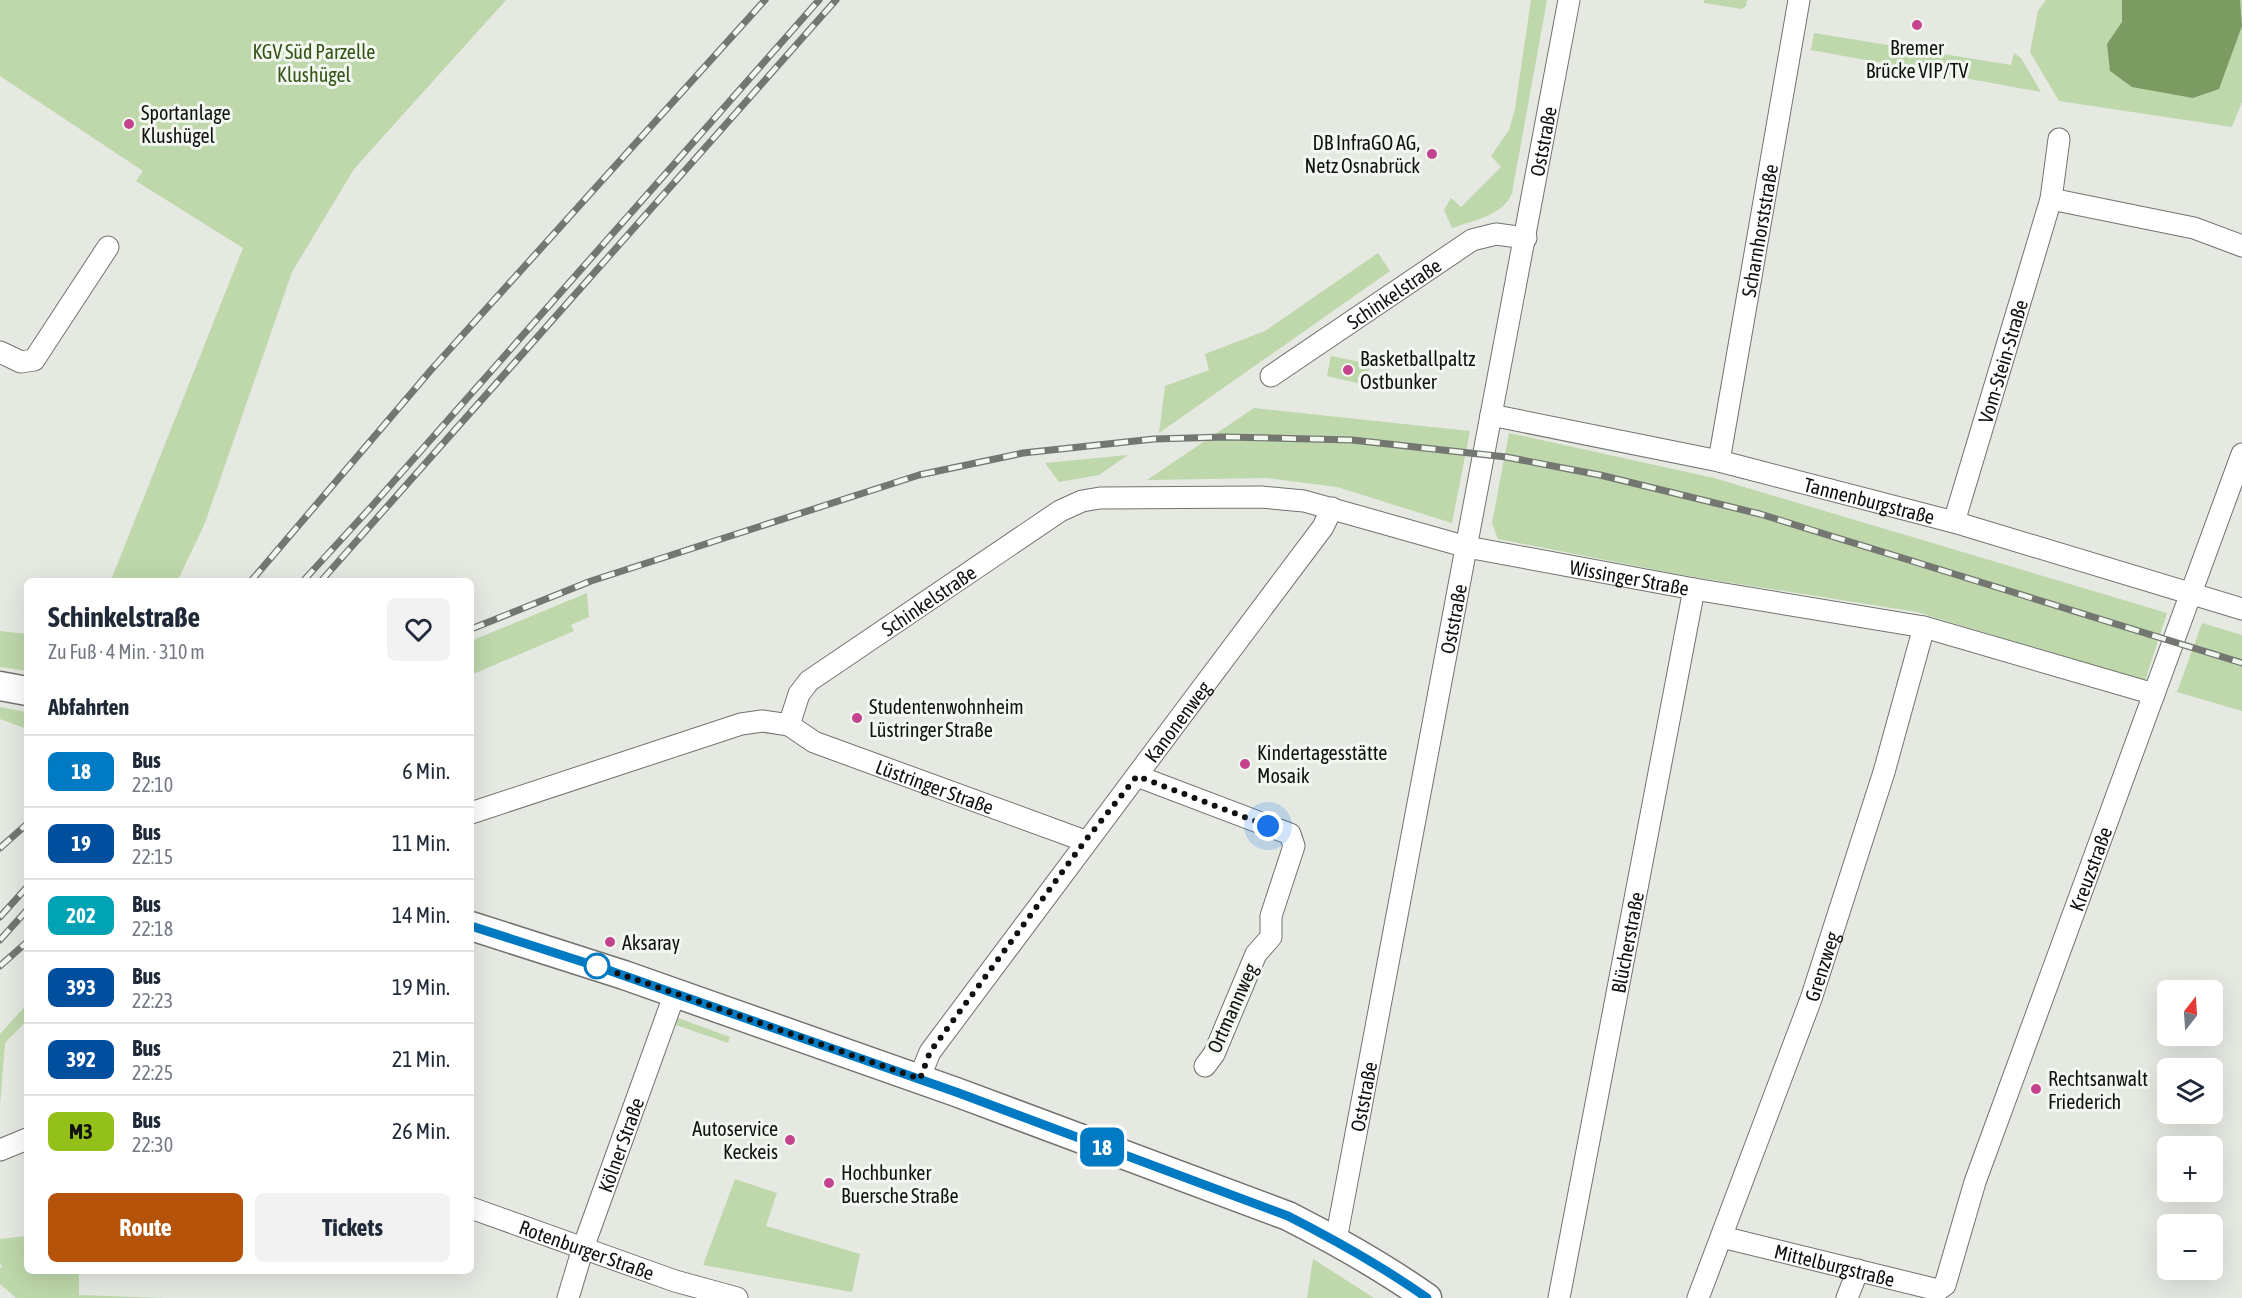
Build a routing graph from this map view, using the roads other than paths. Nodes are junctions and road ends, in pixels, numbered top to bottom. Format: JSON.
{"nodes":[{"id":1,"x":1569,"y":0,"type":"edge"},
{"id":2,"x":1799,"y":0,"type":"edge"},
{"id":3,"x":2059,"y":139,"type":"dead end"},
{"id":4,"x":2051,"y":199,"type":"junction"},
{"id":5,"x":1526,"y":238,"type":"junction"},
{"id":6,"x":2242,"y":246,"type":"edge"},
{"id":7,"x":108,"y":247,"type":"dead end"},
{"id":8,"x":0,"y":352,"type":"edge"},
{"id":9,"x":1271,"y":376,"type":"dead end"},
{"id":10,"x":1491,"y":415,"type":"junction"},
{"id":11,"x":2242,"y":454,"type":"edge"},
{"id":12,"x":1719,"y":461,"type":"junction"},
{"id":13,"x":1100,"y":498,"type":"joint"},
{"id":14,"x":1332,"y":508,"type":"junction"},
{"id":15,"x":1954,"y":522,"type":"junction"},
{"id":16,"x":1467,"y":548,"type":"junction"},
{"id":17,"x":1694,"y":589,"type":"junction"},
{"id":18,"x":2193,"y":593,"type":"junction"},
{"id":19,"x":2242,"y":609,"type":"edge"},
{"id":20,"x":1924,"y":627,"type":"junction"},
{"id":21,"x":0,"y":686,"type":"edge"},
{"id":22,"x":24,"y":690,"type":"edge"},
{"id":23,"x":2154,"y":694,"type":"junction"},
{"id":24,"x":789,"y":724,"type":"junction"},
{"id":25,"x":1137,"y":776,"type":"junction"},
{"id":26,"x":474,"y":812,"type":"edge"},
{"id":27,"x":1085,"y":841,"type":"junction"},
{"id":28,"x":474,"y":927,"type":"edge"},
{"id":29,"x":675,"y":993,"type":"junction"},
{"id":30,"x":1204,"y":1066,"type":"dead end"},
{"id":31,"x":920,"y":1079,"type":"junction"},
{"id":32,"x":474,"y":1209,"type":"edge"},
{"id":33,"x":1722,"y":1238,"type":"junction"},
{"id":34,"x":1336,"y":1240,"type":"junction"},
{"id":35,"x":583,"y":1248,"type":"junction"},
{"id":36,"x":1858,"y":1270,"type":"junction"},
{"id":37,"x":1945,"y":1285,"type":"joint"},
{"id":38,"x":568,"y":1298,"type":"edge"},
{"id":39,"x":736,"y":1298,"type":"edge"},
{"id":40,"x":1426,"y":1298,"type":"edge"},
{"id":41,"x":1559,"y":1298,"type":"edge"},
{"id":42,"x":1698,"y":1298,"type":"edge"},
{"id":43,"x":1847,"y":1298,"type":"edge"}],
"edges":[{"from":1,"to":5,"type":"street","name":"Oststraße"},
{"from":2,"to":12,"type":"street","name":"Scharnhorststraße"},
{"from":3,"to":4,"type":"street","name":"Vom-Stein-Straße"},
{"from":4,"to":6,"type":"street"},
{"from":4,"to":15,"type":"street","name":"Vom-Stein-Straße"},
{"from":5,"to":9,"type":"street","name":"Schinkelstraße"},
{"from":5,"to":10,"type":"street","name":"Oststraße"},
{"from":7,"to":8,"type":"street"},
{"from":10,"to":12,"type":"street","name":"Tannenburgstraße"},
{"from":10,"to":16,"type":"street","name":"Oststraße"},
{"from":11,"to":18,"type":"street","name":"Kreuzstraße"},
{"from":12,"to":15,"type":"street","name":"Tannenburgstraße"},
{"from":13,"to":14,"type":"street","name":"Wissinger Straße"},
{"from":13,"to":24,"type":"street","name":"Schinkelstraße"},
{"from":14,"to":16,"type":"street","name":"Wissinger Straße"},
{"from":14,"to":25,"type":"street","name":"Kanonenweg"},
{"from":15,"to":18,"type":"street","name":"Tannenburgstraße"},
{"from":16,"to":17,"type":"street","name":"Wissinger Straße"},
{"from":16,"to":34,"type":"street","name":"Oststraße"},
{"from":17,"to":20,"type":"street","name":"Wissinger Straße"},
{"from":17,"to":41,"type":"street","name":"Blücherstraße"},
{"from":18,"to":19,"type":"street","name":"Tannenburgstraße"},
{"from":18,"to":23,"type":"street","name":"Kreuzstraße"},
{"from":20,"to":23,"type":"street","name":"Wissinger Straße"},
{"from":20,"to":33,"type":"street","name":"Grenzweg"},
{"from":21,"to":22,"type":"main road"},
{"from":23,"to":37,"type":"street","name":"Kreuzstraße"},
{"from":24,"to":26,"type":"street"},
{"from":24,"to":27,"type":"street","name":"Lüstringer Straße"},
{"from":25,"to":27,"type":"street","name":"Kanonenweg"},
{"from":25,"to":30,"type":"street","name":"Ortmannweg"},
{"from":27,"to":31,"type":"street","name":"Kanonenweg"},
{"from":28,"to":29,"type":"main road"},
{"from":29,"to":31,"type":"main road"},
{"from":29,"to":35,"type":"street","name":"Kölner Straße"},
{"from":31,"to":34,"type":"main road"},
{"from":32,"to":35,"type":"street","name":"Rotenburger Straße"},
{"from":33,"to":36,"type":"street","name":"Mittelburgstraße"},
{"from":33,"to":42,"type":"street","name":"Grenzweg"},
{"from":34,"to":40,"type":"main road"},
{"from":35,"to":38,"type":"street","name":"Kölner Straße"},
{"from":35,"to":39,"type":"street","name":"Rotenburger Straße"},
{"from":36,"to":37,"type":"street","name":"Mittelburgstraße"},
{"from":36,"to":43,"type":"street"}]}
